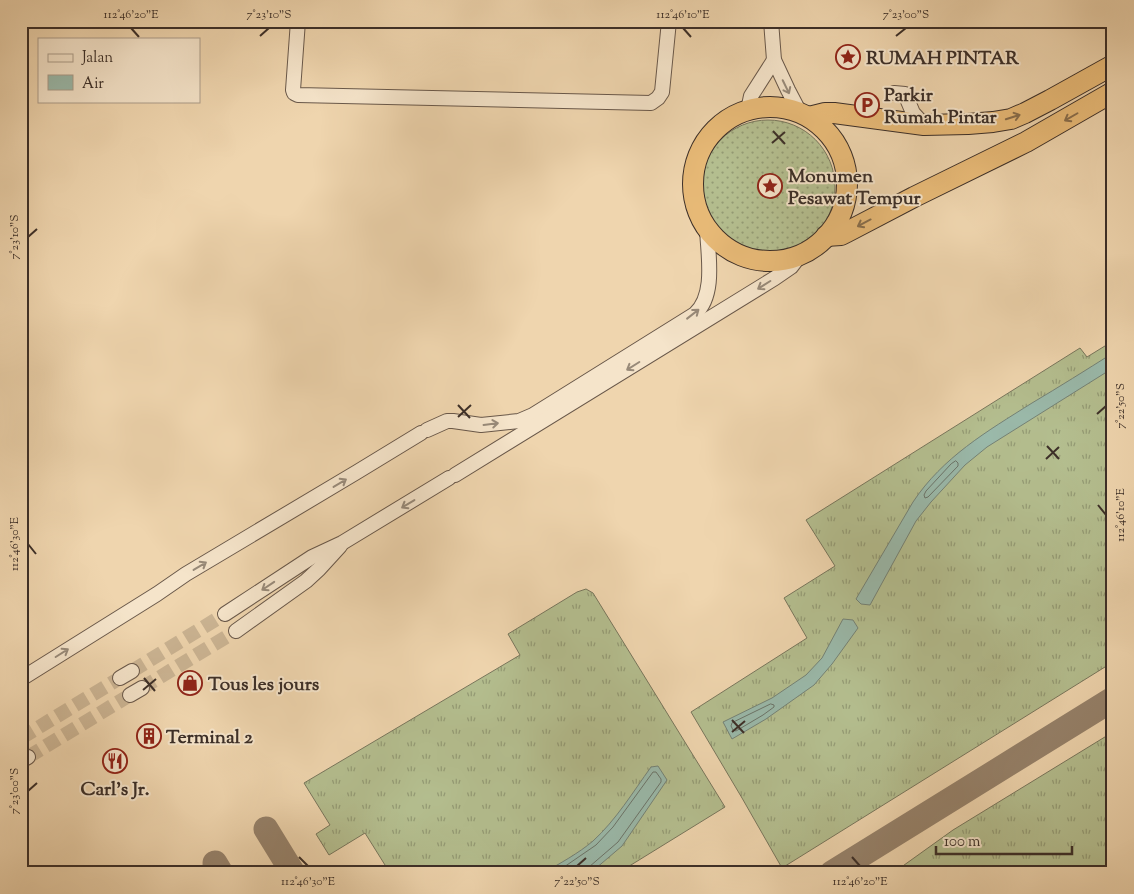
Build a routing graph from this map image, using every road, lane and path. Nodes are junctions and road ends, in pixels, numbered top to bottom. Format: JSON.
{"nodes":[{"id":1,"x":298,"y":21,"type":"edge"},
{"id":2,"x":669,"y":21,"type":"edge"},
{"id":3,"x":771,"y":21,"type":"edge"},
{"id":4,"x":774,"y":60,"type":"junction"},
{"id":5,"x":1113,"y":66,"type":"edge"},
{"id":6,"x":1113,"y":92,"type":"edge"},
{"id":7,"x":894,"y":93,"type":"dead end"},
{"id":8,"x":748,"y":110,"type":"junction"},
{"id":9,"x":804,"y":115,"type":"junction"},
{"id":10,"x":924,"y":125,"type":"junction"},
{"id":11,"x":708,"y":229,"type":"junction"},
{"id":12,"x":826,"y":236,"type":"junction"},
{"id":13,"x":801,"y":254,"type":"junction"},
{"id":14,"x":342,"y":543,"type":"junction"},
{"id":15,"x":225,"y":614,"type":"tunnel mouth"},
{"id":16,"x":236,"y":631,"type":"tunnel mouth"},
{"id":17,"x":132,"y":671,"type":"tunnel mouth"},
{"id":18,"x":120,"y":678,"type":"tunnel mouth"},
{"id":19,"x":21,"y":679,"type":"edge"}],
"edges":[{"from":1,"to":2,"type":"street"},
{"from":3,"to":4,"type":"street"},
{"from":4,"to":8,"type":"street"},
{"from":4,"to":9,"type":"street","one_way":true},
{"from":10,"to":5,"type":"highway","one_way":true},
{"from":6,"to":12,"type":"highway","one_way":true},
{"from":7,"to":10,"type":"street"},
{"from":8,"to":9,"type":"highway"},
{"from":8,"to":11,"type":"highway"},
{"from":9,"to":10,"type":"highway"},
{"from":9,"to":12,"type":"highway"},
{"from":11,"to":13,"type":"highway"},
{"from":19,"to":11,"type":"street","one_way":true},
{"from":12,"to":13,"type":"highway"},
{"from":13,"to":14,"type":"street","one_way":true},
{"from":14,"to":15,"type":"street","one_way":true},
{"from":14,"to":16,"type":"street"},
{"from":17,"to":18,"type":"street"}]}
